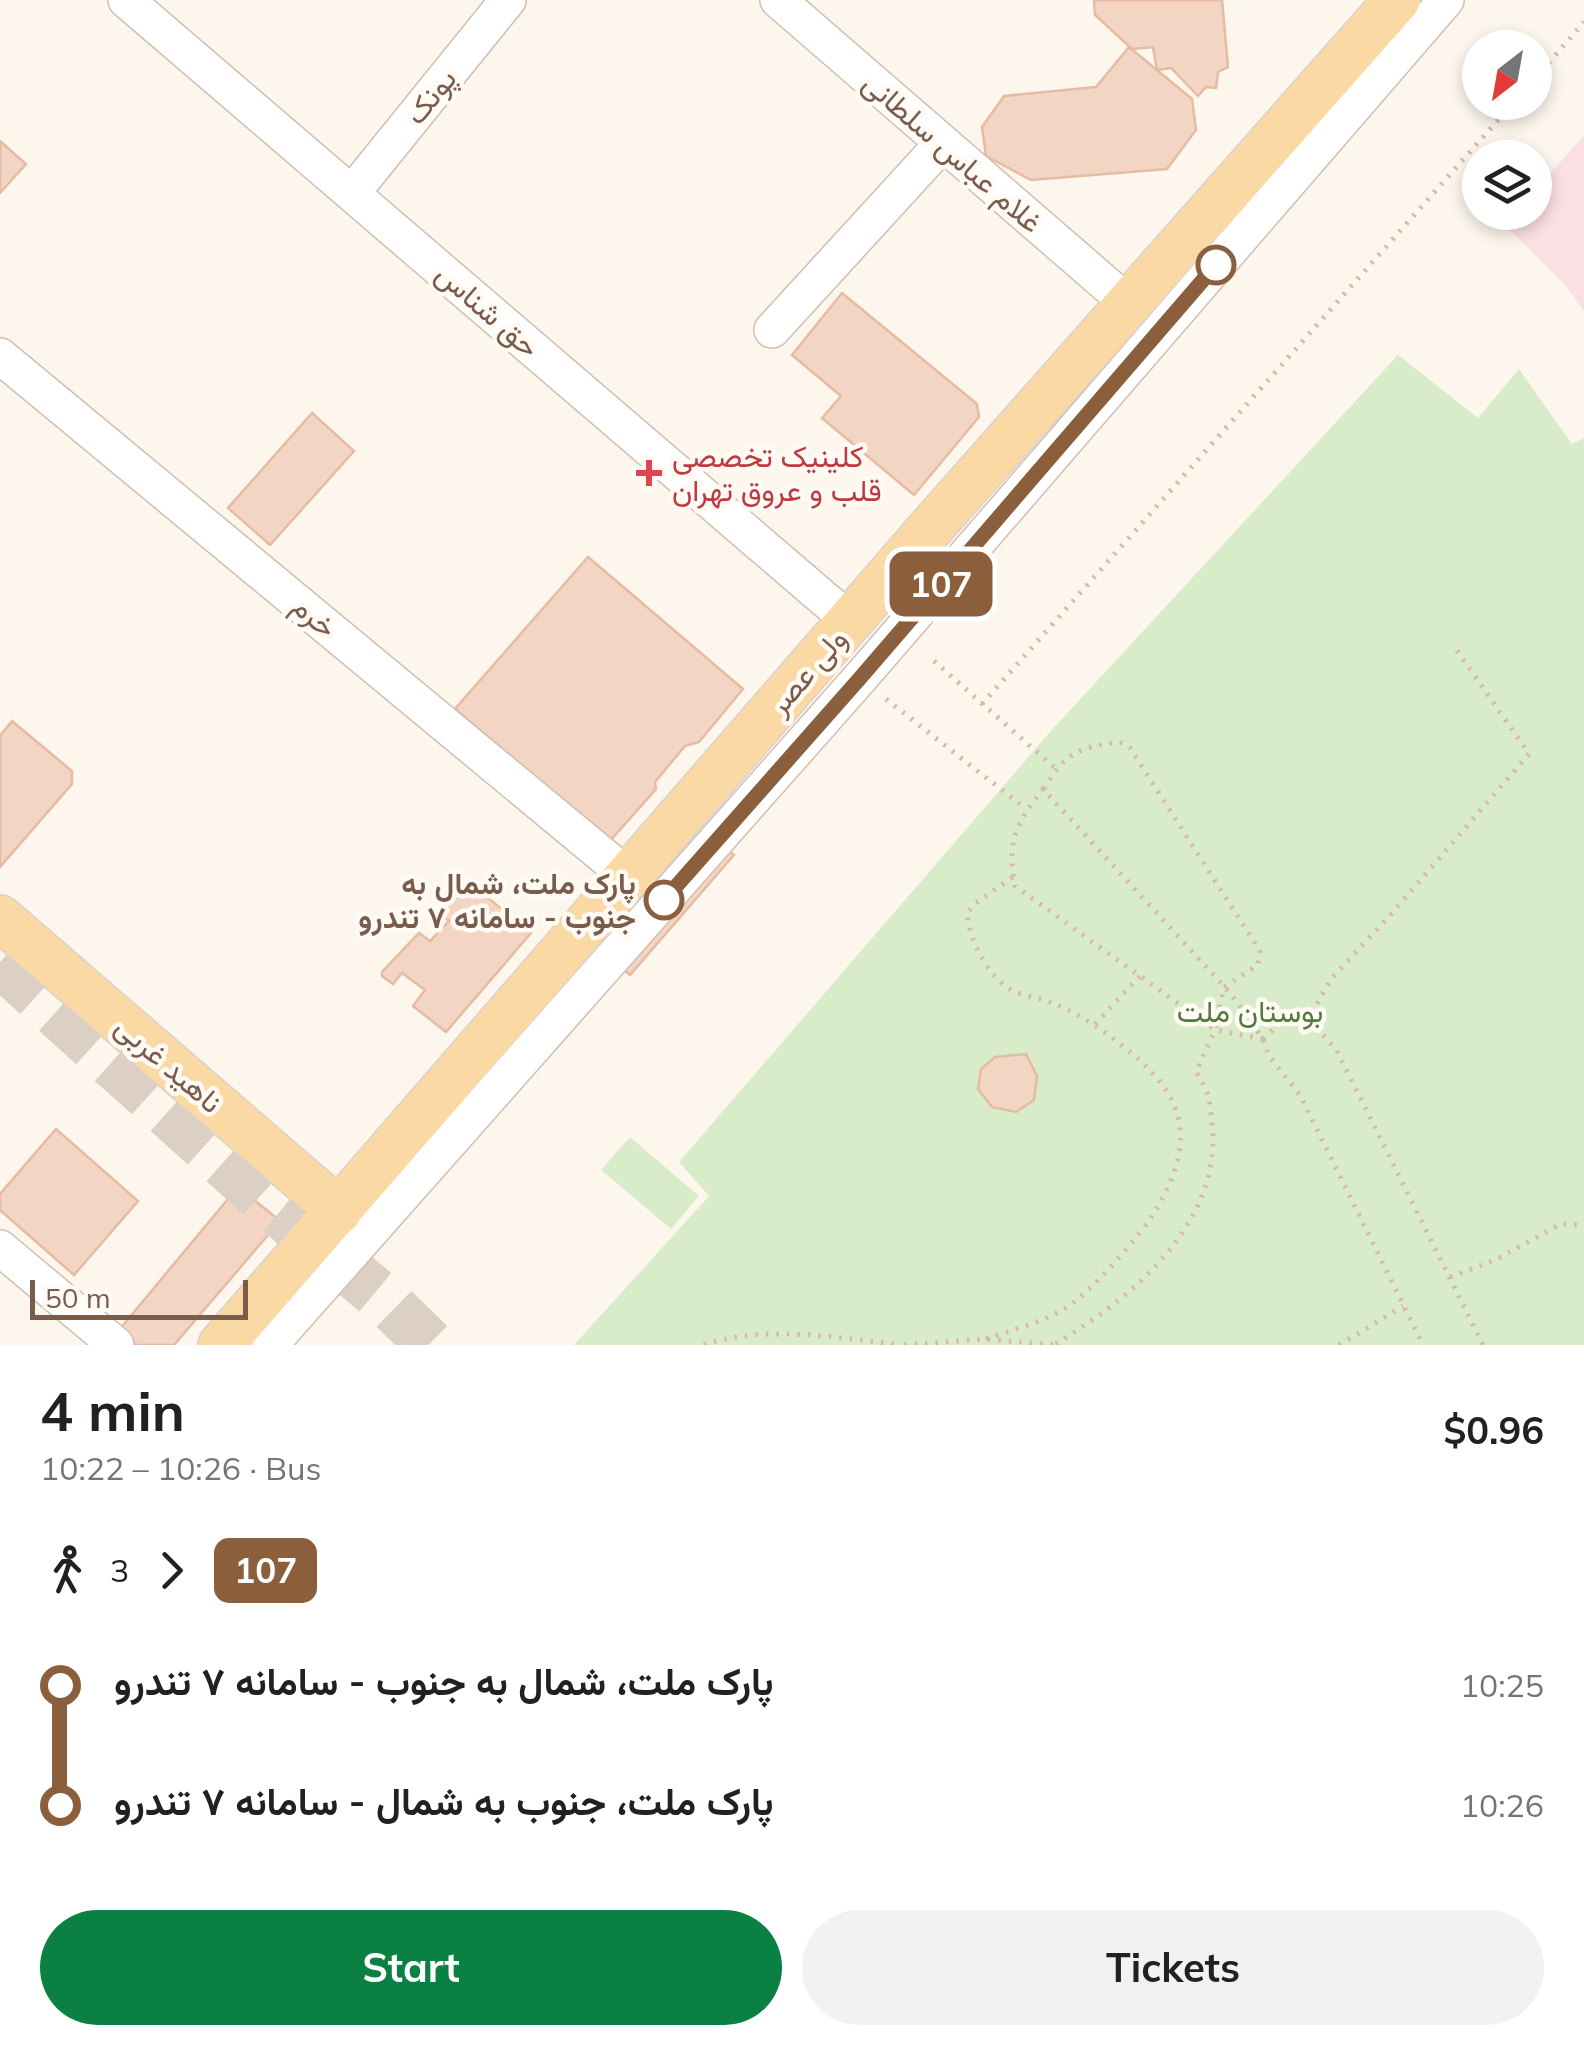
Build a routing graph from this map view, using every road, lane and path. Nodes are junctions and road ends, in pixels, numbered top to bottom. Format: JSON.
{"nodes":[{"id":1,"x":126,"y":0,"type":"edge"},
{"id":2,"x":508,"y":0,"type":"edge"},
{"id":3,"x":778,"y":0,"type":"edge"},
{"id":4,"x":1446,"y":0,"type":"edge"},
{"id":5,"x":1379,"y":6,"type":"edge"},
{"id":6,"x":1584,"y":22,"type":"edge"},
{"id":7,"x":1552,"y":59,"type":"edge"},
{"id":8,"x":1498,"y":120,"type":"edge"},
{"id":9,"x":943,"y":143,"type":"junction"},
{"id":10,"x":352,"y":193,"type":"junction"},
{"id":11,"x":1129,"y":304,"type":"junction"},
{"id":12,"x":772,"y":330,"type":"dead end"},
{"id":13,"x":0,"y":356,"type":"edge"},
{"id":14,"x":850,"y":621,"type":"junction"},
{"id":15,"x":1456,"y":650,"type":"dead end"},
{"id":16,"x":934,"y":662,"type":"dead end"},
{"id":17,"x":880,"y":694,"type":"dead end"},
{"id":18,"x":982,"y":704,"type":"junction"},
{"id":19,"x":1056,"y":769,"type":"junction"},
{"id":20,"x":1044,"y":789,"type":"junction"},
{"id":21,"x":1027,"y":810,"type":"junction"},
{"id":22,"x":1014,"y":876,"type":"junction"},
{"id":23,"x":629,"y":877,"type":"junction"},
{"id":24,"x":0,"y":918,"type":"edge"},
{"id":25,"x":1140,"y":976,"type":"junction"},
{"id":26,"x":1224,"y":987,"type":"junction"},
{"id":27,"x":1306,"y":1022,"type":"junction"},
{"id":28,"x":1095,"y":1024,"type":"junction"},
{"id":29,"x":1215,"y":1030,"type":"junction"},
{"id":30,"x":1263,"y":1039,"type":"junction"},
{"id":31,"x":339,"y":1211,"type":"junction"},
{"id":32,"x":1584,"y":1225,"type":"edge"},
{"id":33,"x":0,"y":1248,"type":"edge"},
{"id":34,"x":1450,"y":1277,"type":"junction"},
{"id":35,"x":1404,"y":1306,"type":"junction"},
{"id":36,"x":986,"y":1340,"type":"junction"},
{"id":37,"x":116,"y":1345,"type":"edge"},
{"id":38,"x":221,"y":1345,"type":"edge"},
{"id":39,"x":270,"y":1345,"type":"edge"},
{"id":40,"x":704,"y":1345,"type":"edge"},
{"id":41,"x":902,"y":1345,"type":"edge"},
{"id":42,"x":1054,"y":1345,"type":"edge"},
{"id":43,"x":1339,"y":1345,"type":"edge"},
{"id":44,"x":1422,"y":1345,"type":"edge"},
{"id":45,"x":1484,"y":1345,"type":"edge"}],
"edges":[{"from":1,"to":10,"type":"street","name":"حق شناس"},
{"from":2,"to":10,"type":"street","name":"پونک"},
{"from":3,"to":9,"type":"street","name":"غلام عباس سلطانی"},
{"from":4,"to":39,"type":"street"},
{"from":5,"to":11,"type":"main road","name":"ولی عصر"},
{"from":6,"to":7,"type":"path"},
{"from":8,"to":18,"type":"path"},
{"from":9,"to":11,"type":"street","name":"غلام عباس سلطانی"},
{"from":9,"to":12,"type":"street"},
{"from":10,"to":14,"type":"street","name":"حق شناس"},
{"from":11,"to":14,"type":"main road","name":"ولی عصر"},
{"from":13,"to":23,"type":"street","name":"خرم"},
{"from":14,"to":23,"type":"main road","name":"ولی عصر"},
{"from":15,"to":27,"type":"path"},
{"from":16,"to":18,"type":"path"},
{"from":17,"to":21,"type":"path"},
{"from":18,"to":19,"type":"path"},
{"from":19,"to":20,"type":"path"},
{"from":19,"to":26,"type":"path"},
{"from":20,"to":21,"type":"path"},
{"from":20,"to":26,"type":"path"},
{"from":21,"to":22,"type":"path"},
{"from":22,"to":25,"type":"path"},
{"from":22,"to":28,"type":"path"},
{"from":23,"to":31,"type":"main road","name":"ولی عصر"},
{"from":24,"to":31,"type":"main road","name":"ناهید غربی"},
{"from":25,"to":28,"type":"path"},
{"from":25,"to":29,"type":"path"},
{"from":26,"to":29,"type":"path"},
{"from":26,"to":30,"type":"path"},
{"from":27,"to":30,"type":"path"},
{"from":27,"to":34,"type":"path"},
{"from":28,"to":36,"type":"path"},
{"from":29,"to":30,"type":"path"},
{"from":29,"to":42,"type":"path"},
{"from":30,"to":35,"type":"path"},
{"from":31,"to":38,"type":"main road","name":"ولی عصر"},
{"from":32,"to":34,"type":"path"},
{"from":33,"to":37,"type":"street"},
{"from":34,"to":45,"type":"path"},
{"from":35,"to":43,"type":"path"},
{"from":35,"to":44,"type":"path"},
{"from":36,"to":41,"type":"path"},
{"from":36,"to":42,"type":"path"},
{"from":40,"to":41,"type":"path"}]}
